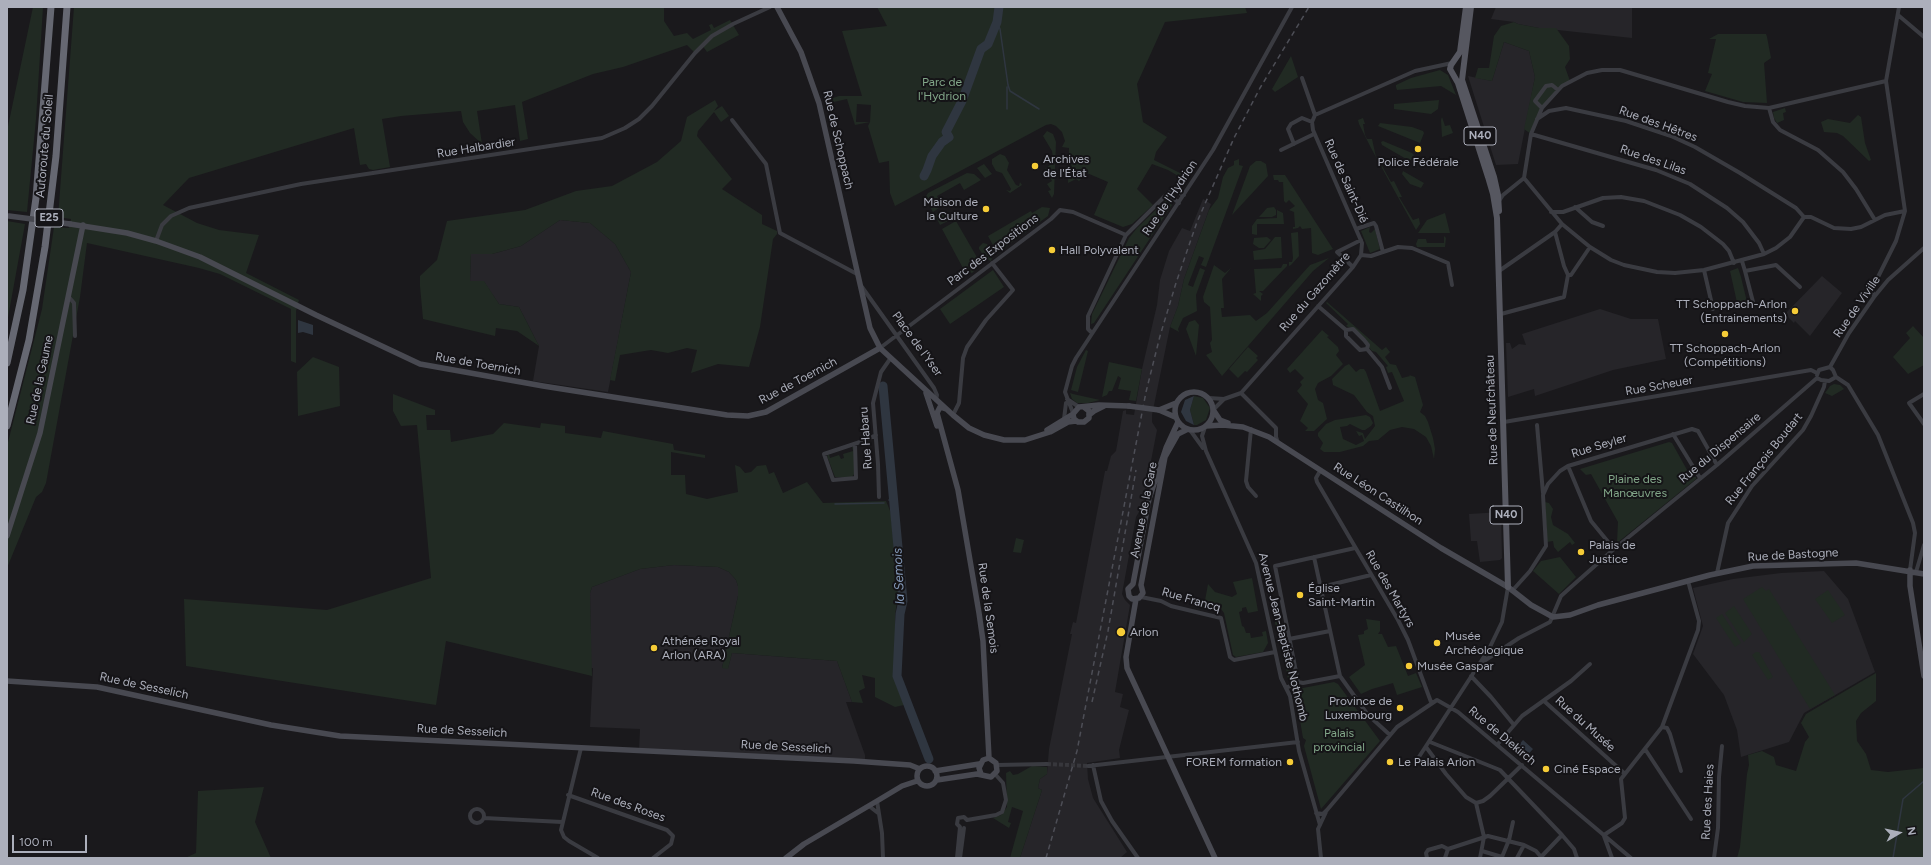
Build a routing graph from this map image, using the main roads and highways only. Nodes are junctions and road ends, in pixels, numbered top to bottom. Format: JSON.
{"nodes":[{"id":1,"x":51,"y":7,"type":"edge"},
{"id":2,"x":67,"y":7,"type":"edge"},
{"id":3,"x":777,"y":7,"type":"edge"},
{"id":4,"x":1466,"y":7,"type":"edge"},
{"id":5,"x":1471,"y":7,"type":"edge"},
{"id":6,"x":1453,"y":62,"type":"junction"},
{"id":7,"x":1464,"y":66,"type":"junction"},
{"id":8,"x":1452,"y":72,"type":"junction"},
{"id":9,"x":1463,"y":72,"type":"junction"},
{"id":10,"x":1497,"y":194,"type":"junction"},
{"id":11,"x":8,"y":216,"type":"edge"},
{"id":12,"x":83,"y":226,"type":"junction"},
{"id":13,"x":859,"y":284,"type":"joint"},
{"id":14,"x":880,"y":348,"type":"junction"},
{"id":15,"x":7,"y":364,"type":"edge"},
{"id":16,"x":924,"y":389,"type":"joint"},
{"id":17,"x":934,"y":400,"type":"junction"},
{"id":18,"x":1176,"y":403,"type":"junction"},
{"id":19,"x":1109,"y":405,"type":"junction"},
{"id":20,"x":1081,"y":407,"type":"junction"},
{"id":21,"x":947,"y":409,"type":"junction"},
{"id":22,"x":1159,"y":410,"type":"junction"},
{"id":23,"x":1213,"y":410,"type":"junction"},
{"id":24,"x":1073,"y":414,"type":"junction"},
{"id":25,"x":1089,"y":415,"type":"junction"},
{"id":26,"x":1177,"y":420,"type":"junction"},
{"id":27,"x":1076,"y":421,"type":"junction"},
{"id":28,"x":1234,"y":425,"type":"junction"},
{"id":29,"x":7,"y":426,"type":"edge"},
{"id":30,"x":1205,"y":427,"type":"junction"},
{"id":31,"x":1189,"y":430,"type":"junction"},
{"id":32,"x":1040,"y":435,"type":"junction"},
{"id":33,"x":948,"y":451,"type":"junction"},
{"id":34,"x":951,"y":463,"type":"junction"},
{"id":35,"x":7,"y":536,"type":"edge"},
{"id":36,"x":1913,"y":571,"type":"junction"},
{"id":37,"x":1924,"y":574,"type":"edge"},
{"id":38,"x":1510,"y":589,"type":"junction"},
{"id":39,"x":1138,"y":598,"type":"junction"},
{"id":40,"x":1553,"y":617,"type":"joint"},
{"id":41,"x":1924,"y":676,"type":"edge"},
{"id":42,"x":7,"y":681,"type":"edge"},
{"id":43,"x":989,"y":758,"type":"junction"},
{"id":44,"x":979,"y":764,"type":"junction"},
{"id":45,"x":920,"y":769,"type":"junction"},
{"id":46,"x":935,"y":770,"type":"junction"},
{"id":47,"x":981,"y":774,"type":"junction"},
{"id":48,"x":937,"y":780,"type":"junction"},
{"id":49,"x":918,"y":781,"type":"junction"},
{"id":50,"x":786,"y":858,"type":"edge"},
{"id":51,"x":1215,"y":858,"type":"edge"}],
"edges":[{"from":1,"to":15,"type":"highway","name":"Autoroute du Soleil","number":"E25"},
{"from":2,"to":29,"type":"highway","name":"Autoroute du Soleil","number":"E25"},
{"from":3,"to":13,"type":"main road","name":"Rue de Schoppach"},
{"from":4,"to":6,"type":"main road","number":"N40"},
{"from":5,"to":7,"type":"main road","number":"N40"},
{"from":6,"to":7,"type":"main road"},
{"from":6,"to":8,"type":"main road","number":"N40"},
{"from":7,"to":9,"type":"main road","number":"N40"},
{"from":8,"to":9,"type":"main road"},
{"from":8,"to":10,"type":"main road","name":"Rue de Neufchâteau","number":"N40"},
{"from":9,"to":10,"type":"main road","name":"Rue de Neufchâteau","number":"N40"},
{"from":10,"to":38,"type":"main road","name":"Rue de Neufchâteau","number":"N40"},
{"from":11,"to":12,"type":"main road","name":"Rue de Toernich","bridge":true},
{"from":12,"to":14,"type":"main road","name":"Rue de Toernich"},
{"from":12,"to":35,"type":"main road","name":"Rue de la Gaume"},
{"from":13,"to":14,"type":"main road","name":"Place de l'Yser"},
{"from":14,"to":16,"type":"main road","name":"Place de l'Yser"},
{"from":16,"to":17,"type":"main road","name":"Rue de la Semois"},
{"from":17,"to":21,"type":"main road"},
{"from":17,"to":33,"type":"main road","name":"Rue de la Semois"},
{"from":17,"to":34,"type":"main road","name":"Rue de la Semois"},
{"from":18,"to":22,"type":"main road"},
{"from":18,"to":23,"type":"main road"},
{"from":18,"to":26,"type":"main road"},
{"from":19,"to":20,"type":"main road"},
{"from":19,"to":22,"type":"main road","bridge":true},
{"from":19,"to":25,"type":"main road"},
{"from":20,"to":24,"type":"main road"},
{"from":20,"to":25,"type":"main road"},
{"from":21,"to":32,"type":"main road"},
{"from":21,"to":33,"type":"main road","name":"Rue de la Semois"},
{"from":22,"to":26,"type":"main road"},
{"from":23,"to":28,"type":"main road","name":"Rue Léon Castilhon"},
{"from":23,"to":30,"type":"main road"},
{"from":24,"to":27,"type":"main road"},
{"from":24,"to":32,"type":"main road"},
{"from":25,"to":27,"type":"main road"},
{"from":26,"to":31,"type":"main road"},
{"from":26,"to":39,"type":"main road","name":"Avenue de la Gare"},
{"from":27,"to":32,"type":"main road"},
{"from":28,"to":30,"type":"main road","name":"Rue Léon Castilhon"},
{"from":28,"to":38,"type":"main road","name":"Rue Léon Castilhon"},
{"from":30,"to":31,"type":"main road"},
{"from":31,"to":39,"type":"main road","name":"Avenue de la Gare"},
{"from":33,"to":34,"type":"main road","name":"Rue de la Semois"},
{"from":34,"to":43,"type":"main road","name":"Rue de la Semois"},
{"from":36,"to":37,"type":"main road","name":"Rue de Bastogne"},
{"from":36,"to":40,"type":"main road","name":"Rue de Bastogne"},
{"from":36,"to":41,"type":"main road"},
{"from":38,"to":40,"type":"main road","name":"Rue Léon Castilhon"},
{"from":39,"to":51,"type":"main road","name":"Avenue de la Gare"},
{"from":42,"to":45,"type":"main road","name":"Rue de Sesselich"},
{"from":43,"to":44,"type":"main road"},
{"from":43,"to":47,"type":"main road"},
{"from":44,"to":46,"type":"main road"},
{"from":44,"to":47,"type":"main road"},
{"from":45,"to":46,"type":"main road"},
{"from":45,"to":49,"type":"main road"},
{"from":46,"to":48,"type":"main road"},
{"from":47,"to":48,"type":"main road"},
{"from":48,"to":49,"type":"main road"},
{"from":49,"to":50,"type":"main road"}]}
